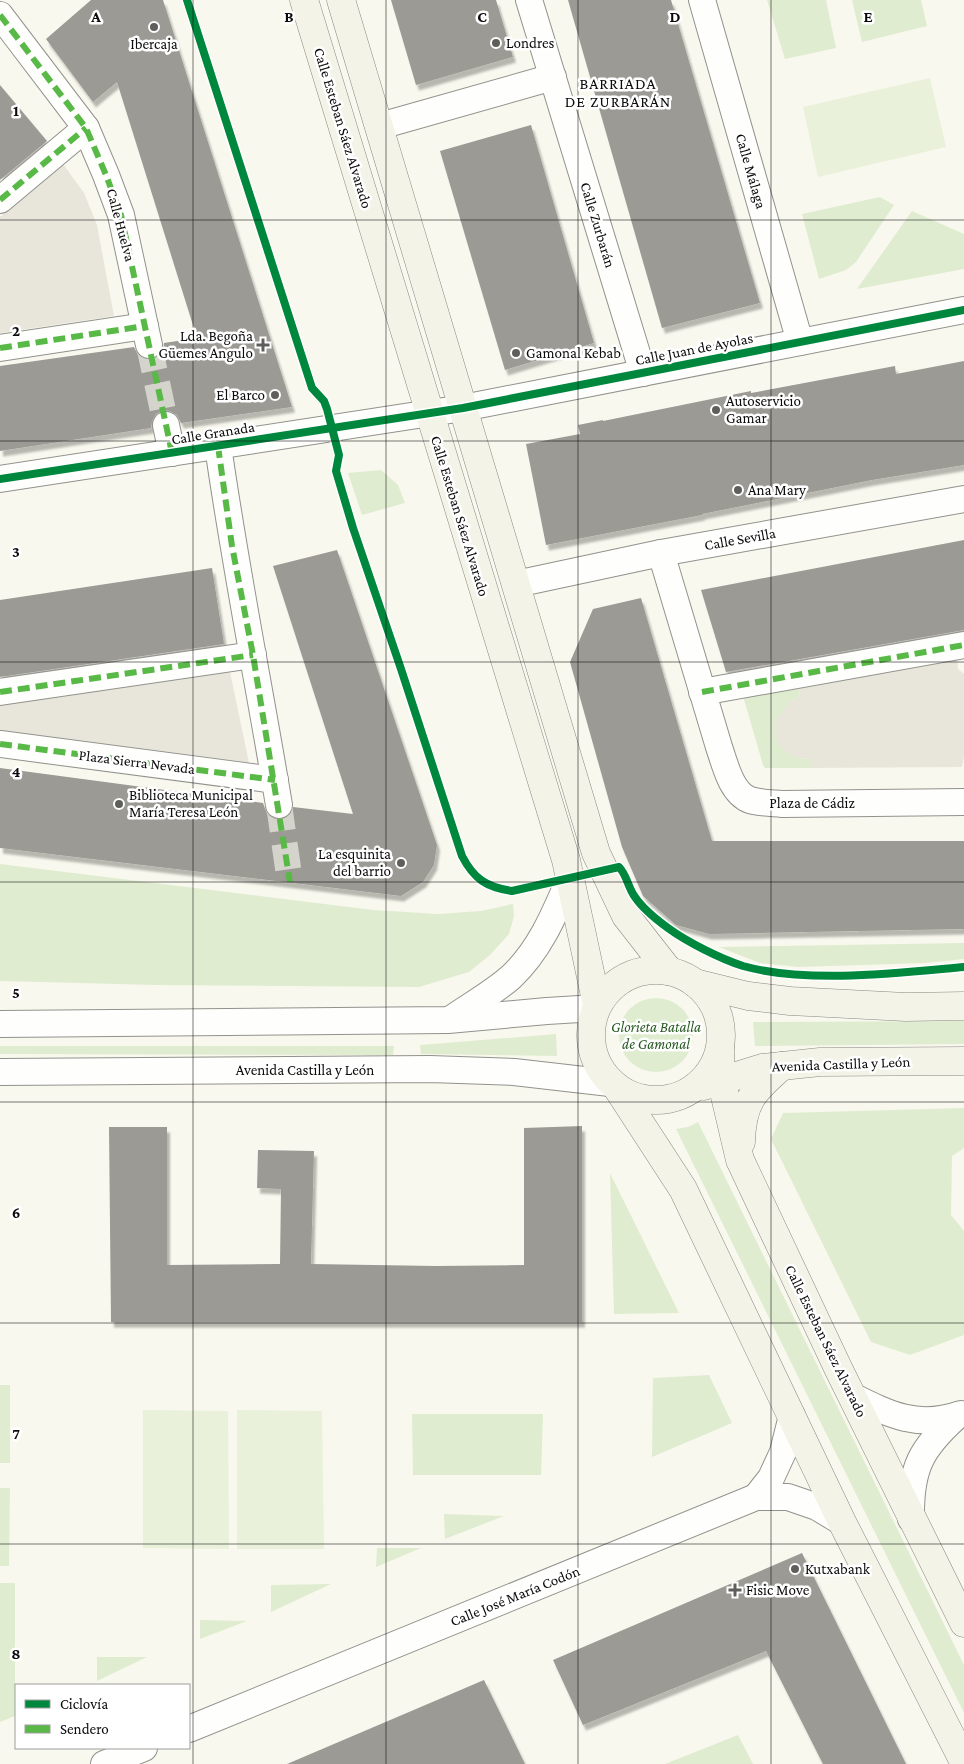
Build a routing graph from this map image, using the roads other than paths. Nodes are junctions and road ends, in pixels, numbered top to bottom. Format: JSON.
{"nodes":[{"id":1,"x":304,"y":0,"type":"edge"},
{"id":2,"x":341,"y":0,"type":"edge"},
{"id":3,"x":530,"y":0,"type":"edge"},
{"id":4,"x":702,"y":0,"type":"edge"},
{"id":5,"x":0,"y":15,"type":"edge"},
{"id":6,"x":553,"y":78,"type":"junction"},
{"id":7,"x":380,"y":126,"type":"junction"},
{"id":8,"x":86,"y":128,"type":"junction"},
{"id":9,"x":0,"y":200,"type":"edge"},
{"id":10,"x":964,"y":310,"type":"edge"},
{"id":11,"x":800,"y":342,"type":"junction"},
{"id":12,"x":0,"y":348,"type":"edge"},
{"id":13,"x":643,"y":373,"type":"junction"},
{"id":14,"x":463,"y":408,"type":"junction"},
{"id":15,"x":429,"y":414,"type":"junction"},
{"id":16,"x":166,"y":425,"type":"tunnel mouth"},
{"id":17,"x":218,"y":446,"type":"junction"},
{"id":18,"x":172,"y":453,"type":"junction"},
{"id":19,"x":0,"y":479,"type":"edge"},
{"id":20,"x":964,"y":499,"type":"edge"},
{"id":21,"x":661,"y":553,"type":"junction"},
{"id":22,"x":516,"y":584,"type":"junction"},
{"id":23,"x":964,"y":645,"type":"edge"},
{"id":24,"x":253,"y":655,"type":"junction"},
{"id":25,"x":0,"y":692,"type":"edge"},
{"id":26,"x":702,"y":692,"type":"junction"},
{"id":27,"x":0,"y":744,"type":"edge"},
{"id":28,"x":964,"y":802,"type":"edge"},
{"id":29,"x":570,"y":878,"type":"junction"},
{"id":30,"x":669,"y":971,"type":"junction"},
{"id":31,"x":695,"y":983,"type":"junction"},
{"id":32,"x":964,"y":1006,"type":"edge"},
{"id":33,"x":596,"y":1007,"type":"junction"},
{"id":34,"x":448,"y":1020,"type":"junction"},
{"id":35,"x":0,"y":1024,"type":"edge"},
{"id":36,"x":720,"y":1049,"type":"junction"},
{"id":37,"x":964,"y":1061,"type":"edge"},
{"id":38,"x":782,"y":1066,"type":"junction"},
{"id":39,"x":0,"y":1072,"type":"edge"},
{"id":40,"x":721,"y":1080,"type":"junction"},
{"id":41,"x":614,"y":1086,"type":"junction"},
{"id":42,"x":691,"y":1090,"type":"junction"},
{"id":43,"x":740,"y":1160,"type":"junction"},
{"id":44,"x":852,"y":1396,"type":"junction"},
{"id":45,"x":961,"y":1414,"type":"edge"},
{"id":46,"x":792,"y":1416,"type":"junction"},
{"id":47,"x":756,"y":1497,"type":"junction"},
{"id":48,"x":911,"y":1519,"type":"junction"},
{"id":49,"x":842,"y":1522,"type":"junction"},
{"id":50,"x":964,"y":1622,"type":"edge"},
{"id":51,"x":190,"y":1729,"type":"edge"},
{"id":52,"x":143,"y":1754,"type":"edge"},
{"id":53,"x":964,"y":1762,"type":"edge"},
{"id":54,"x":104,"y":1764,"type":"edge"}],
"edges":[{"from":1,"to":15,"type":"main road","name":"Calle Esteban Sáez Alvarado"},
{"from":2,"to":7,"type":"main road"},
{"from":3,"to":6,"type":"street","name":"Calle Zurbarán"},
{"from":4,"to":11,"type":"street","name":"Calle Málaga"},
{"from":5,"to":8,"type":"street","name":"Calle Huelva"},
{"from":6,"to":7,"type":"street"},
{"from":6,"to":13,"type":"street","name":"Calle Zurbarán"},
{"from":7,"to":14,"type":"main road"},
{"from":8,"to":9,"type":"street"},
{"from":8,"to":12,"type":"street","name":"Calle Huelva"},
{"from":10,"to":11,"type":"street","name":"Calle Juan de Ayolas"},
{"from":11,"to":13,"type":"street","name":"Calle Juan de Ayolas"},
{"from":13,"to":14,"type":"street","name":"Calle Juan de Ayolas"},
{"from":14,"to":15,"type":"street","name":"Calle Juan de Ayolas"},
{"from":14,"to":22,"type":"main road"},
{"from":15,"to":17,"type":"street","name":"Calle Granada"},
{"from":15,"to":29,"type":"main road","name":"Calle Esteban Sáez Alvarado"},
{"from":16,"to":18,"type":"street"},
{"from":17,"to":18,"type":"street","name":"Calle Granada"},
{"from":17,"to":24,"type":"street","name":"Plaza Sierra Nevada"},
{"from":18,"to":19,"type":"street","name":"Calle Granada"},
{"from":20,"to":21,"type":"street","name":"Calle Sevilla"},
{"from":21,"to":22,"type":"street","name":"Calle Sevilla"},
{"from":21,"to":26,"type":"street","name":"Plaza de Cádiz"},
{"from":22,"to":30,"type":"main road"},
{"from":23,"to":26,"type":"street"},
{"from":24,"to":25,"type":"street"},
{"from":24,"to":27,"type":"street","name":"Plaza Sierra Nevada"},
{"from":26,"to":28,"type":"street","name":"Plaza de Cádiz"},
{"from":29,"to":33,"type":"main road","name":"Calle Esteban Sáez Alvarado"},
{"from":29,"to":34,"type":"street"},
{"from":30,"to":31,"type":"main road"},
{"from":30,"to":33,"type":"main road"},
{"from":31,"to":32,"type":"main road"},
{"from":31,"to":36,"type":"main road"},
{"from":33,"to":34,"type":"street"},
{"from":33,"to":41,"type":"main road"},
{"from":34,"to":35,"type":"street"},
{"from":36,"to":40,"type":"main road","name":"Calle Esteban Sáez Alvarado"},
{"from":36,"to":42,"type":"main road"},
{"from":37,"to":38,"type":"main road","name":"Avenida Castilla y León"},
{"from":38,"to":40,"type":"main road","name":"Avenida Castilla y León"},
{"from":38,"to":43,"type":"main road"},
{"from":39,"to":41,"type":"street","name":"Avenida Castilla y León"},
{"from":40,"to":42,"type":"main road","name":"Avenida Castilla y León"},
{"from":40,"to":43,"type":"main road","name":"Calle Esteban Sáez Alvarado"},
{"from":41,"to":42,"type":"main road"},
{"from":41,"to":46,"type":"main road"},
{"from":43,"to":44,"type":"main road","name":"Calle Esteban Sáez Alvarado"},
{"from":44,"to":45,"type":"street"},
{"from":44,"to":48,"type":"main road","name":"Calle Esteban Sáez Alvarado"},
{"from":45,"to":48,"type":"street"},
{"from":46,"to":47,"type":"street"},
{"from":46,"to":49,"type":"main road"},
{"from":47,"to":49,"type":"street","name":"Calle José María Codón"},
{"from":47,"to":51,"type":"street","name":"Calle José María Codón"},
{"from":48,"to":50,"type":"main road","name":"Calle Esteban Sáez Alvarado"},
{"from":49,"to":53,"type":"main road"},
{"from":52,"to":54,"type":"street"}]}
